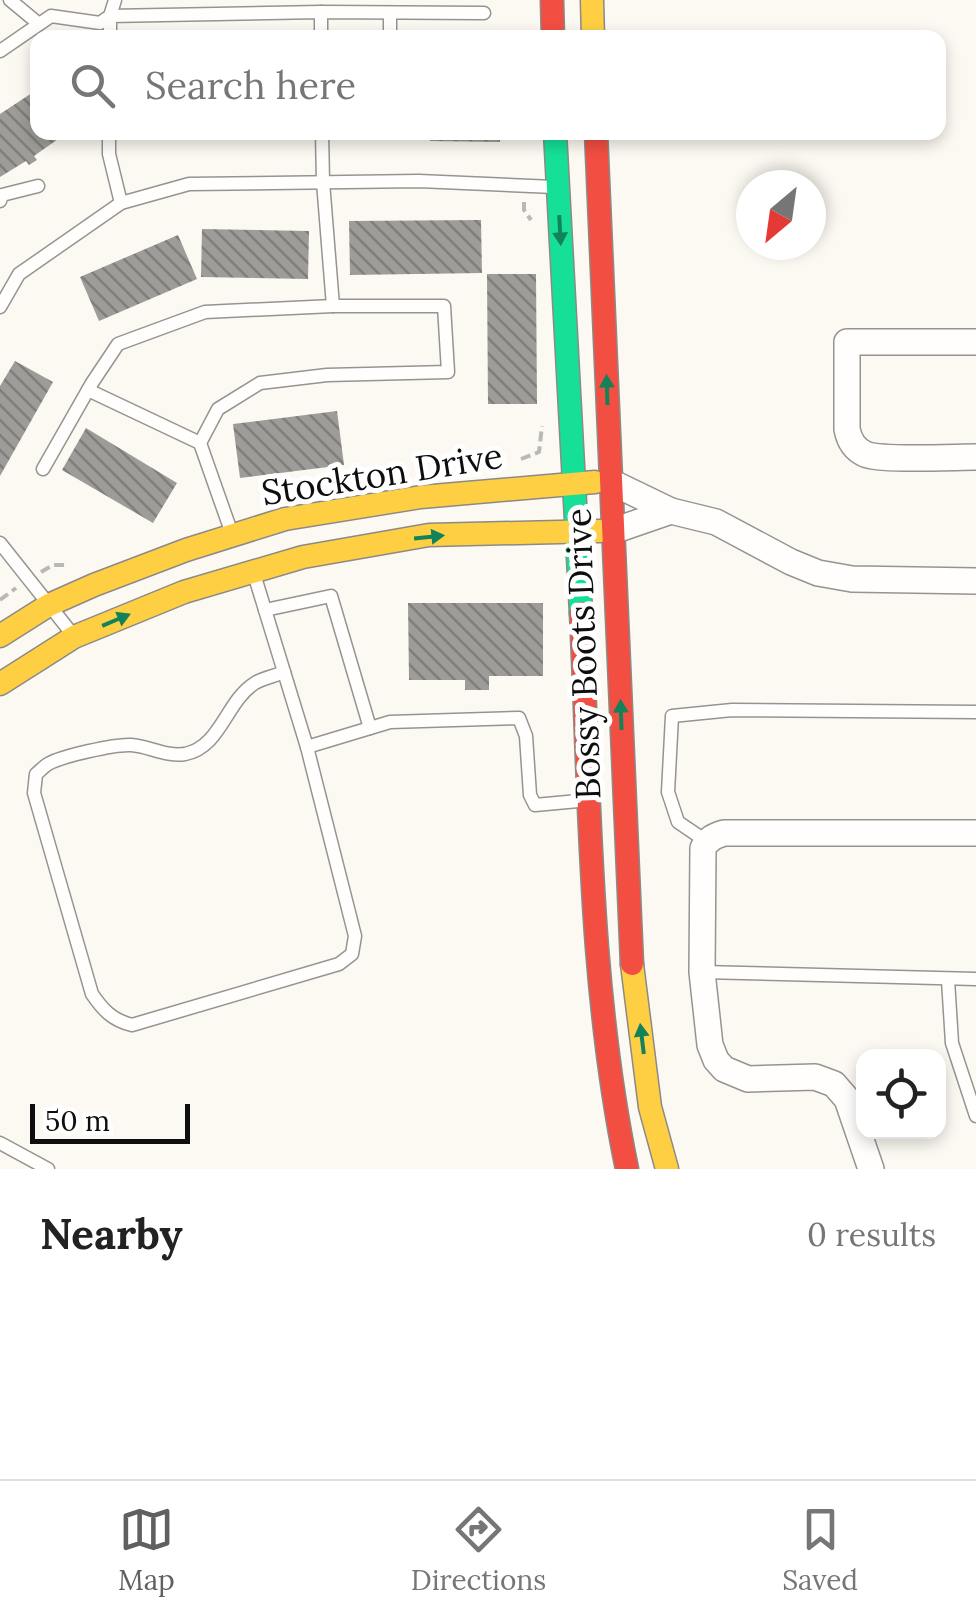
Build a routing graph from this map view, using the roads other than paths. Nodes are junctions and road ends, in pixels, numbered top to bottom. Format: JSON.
{"nodes":[{"id":1,"x":10,"y":0,"type":"edge"},
{"id":2,"x":115,"y":0,"type":"edge"},
{"id":3,"x":552,"y":0,"type":"edge"},
{"id":4,"x":592,"y":0,"type":"edge"},
{"id":5,"x":321,"y":12,"type":"junction"},
{"id":6,"x":390,"y":12,"type":"junction"},
{"id":7,"x":484,"y":13,"type":"dead end"},
{"id":8,"x":110,"y":16,"type":"junction"},
{"id":9,"x":38,"y":24,"type":"junction"},
{"id":10,"x":110,"y":30,"type":"edge"},
{"id":11,"x":321,"y":30,"type":"edge"},
{"id":12,"x":390,"y":30,"type":"edge"},
{"id":13,"x":553,"y":30,"type":"edge"},
{"id":14,"x":592,"y":30,"type":"edge"},
{"id":15,"x":0,"y":51,"type":"edge"},
{"id":16,"x":109,"y":140,"type":"edge"},
{"id":17,"x":322,"y":140,"type":"edge"},
{"id":18,"x":555,"y":140,"type":"edge"},
{"id":19,"x":596,"y":140,"type":"edge"},
{"id":20,"x":323,"y":182,"type":"junction"},
{"id":21,"x":38,"y":186,"type":"dead end"},
{"id":22,"x":557,"y":187,"type":"junction"},
{"id":23,"x":0,"y":201,"type":"edge"},
{"id":24,"x":122,"y":203,"type":"junction"},
{"id":25,"x":0,"y":306,"type":"edge"},
{"id":26,"x":333,"y":306,"type":"junction"},
{"id":27,"x":976,"y":342,"type":"edge"},
{"id":28,"x":88,"y":390,"type":"junction"},
{"id":29,"x":200,"y":443,"type":"junction"},
{"id":30,"x":976,"y":457,"type":"edge"},
{"id":31,"x":42,"y":470,"type":"dead end"},
{"id":32,"x":611,"y":482,"type":"junction"},
{"id":33,"x":575,"y":483,"type":"junction"},
{"id":34,"x":672,"y":511,"type":"junction"},
{"id":35,"x":613,"y":530,"type":"junction"},
{"id":36,"x":577,"y":532,"type":"junction"},
{"id":37,"x":233,"y":535,"type":"junction"},
{"id":38,"x":0,"y":543,"type":"edge"},
{"id":39,"x":254,"y":572,"type":"junction"},
{"id":40,"x":976,"y":581,"type":"edge"},
{"id":41,"x":50,"y":605,"type":"junction"},
{"id":42,"x":265,"y":610,"type":"junction"},
{"id":43,"x":0,"y":636,"type":"edge"},
{"id":44,"x":74,"y":637,"type":"junction"},
{"id":45,"x":284,"y":672,"type":"junction"},
{"id":46,"x":0,"y":684,"type":"edge"},
{"id":47,"x":976,"y":712,"type":"edge"},
{"id":48,"x":370,"y":728,"type":"junction"},
{"id":49,"x":307,"y":747,"type":"junction"},
{"id":50,"x":590,"y":800,"type":"junction"},
{"id":51,"x":976,"y":833,"type":"edge"},
{"id":52,"x":706,"y":842,"type":"junction"},
{"id":53,"x":702,"y":972,"type":"junction"},
{"id":54,"x":976,"y":979,"type":"edge"},
{"id":55,"x":948,"y":980,"type":"junction"},
{"id":56,"x":650,"y":1108,"type":"junction"},
{"id":57,"x":615,"y":1112,"type":"junction"},
{"id":58,"x":976,"y":1116,"type":"edge"},
{"id":59,"x":0,"y":1142,"type":"edge"},
{"id":60,"x":48,"y":1169,"type":"edge"},
{"id":61,"x":627,"y":1169,"type":"edge"},
{"id":62,"x":667,"y":1169,"type":"edge"},
{"id":63,"x":871,"y":1169,"type":"edge"}],
"edges":[{"from":1,"to":9,"type":"lane"},
{"from":2,"to":8,"type":"lane"},
{"from":3,"to":13,"type":"street"},
{"from":4,"to":14,"type":"street"},
{"from":5,"to":6,"type":"lane"},
{"from":5,"to":8,"type":"lane"},
{"from":5,"to":11,"type":"lane"},
{"from":6,"to":7,"type":"lane"},
{"from":6,"to":12,"type":"lane"},
{"from":8,"to":9,"type":"lane"},
{"from":8,"to":10,"type":"lane"},
{"from":9,"to":15,"type":"lane"},
{"from":16,"to":24,"type":"lane"},
{"from":17,"to":20,"type":"lane"},
{"from":18,"to":22,"type":"street","name":"Bossy Boots Drive"},
{"from":32,"to":19,"type":"street","name":"Bossy Boots Drive","one_way":true},
{"from":20,"to":22,"type":"lane"},
{"from":20,"to":24,"type":"lane"},
{"from":20,"to":26,"type":"lane"},
{"from":21,"to":23,"type":"lane"},
{"from":22,"to":33,"type":"street","name":"Bossy Boots Drive","one_way":true},
{"from":24,"to":25,"type":"lane"},
{"from":26,"to":28,"type":"lane"},
{"from":26,"to":29,"type":"lane"},
{"from":27,"to":30,"type":"street"},
{"from":28,"to":29,"type":"lane"},
{"from":28,"to":31,"type":"lane"},
{"from":29,"to":37,"type":"lane"},
{"from":32,"to":33,"type":"street","name":"Stockton Drive"},
{"from":32,"to":34,"type":"street","name":"Stockton Drive"},
{"from":32,"to":35,"type":"street","name":"Bossy Boots Drive"},
{"from":33,"to":36,"type":"street","name":"Bossy Boots Drive"},
{"from":33,"to":37,"type":"street","name":"Stockton Drive"},
{"from":34,"to":35,"type":"street","name":"Stockton Drive"},
{"from":34,"to":40,"type":"street","name":"Stockton Drive"},
{"from":35,"to":36,"type":"street","name":"Stockton Drive"},
{"from":56,"to":35,"type":"street","name":"Bossy Boots Drive","one_way":true},
{"from":39,"to":36,"type":"street","name":"Stockton Drive","one_way":true},
{"from":36,"to":50,"type":"street","name":"Bossy Boots Drive"},
{"from":37,"to":41,"type":"street","name":"Stockton Drive"},
{"from":38,"to":41,"type":"lane"},
{"from":39,"to":42,"type":"lane"},
{"from":44,"to":39,"type":"street","name":"Stockton Drive","one_way":true},
{"from":41,"to":43,"type":"street","name":"Stockton Drive"},
{"from":41,"to":44,"type":"lane"},
{"from":42,"to":45,"type":"lane"},
{"from":42,"to":48,"type":"lane"},
{"from":44,"to":46,"type":"street","name":"Stockton Drive"},
{"from":45,"to":49,"type":"lane"},
{"from":45,"to":49,"type":"lane"},
{"from":47,"to":52,"type":"lane"},
{"from":48,"to":49,"type":"lane"},
{"from":48,"to":50,"type":"lane"},
{"from":50,"to":57,"type":"street","name":"Bossy Boots Drive"},
{"from":51,"to":52,"type":"street"},
{"from":52,"to":53,"type":"street"},
{"from":53,"to":55,"type":"lane"},
{"from":53,"to":63,"type":"street"},
{"from":54,"to":55,"type":"lane"},
{"from":55,"to":58,"type":"lane"},
{"from":56,"to":57,"type":"street"},
{"from":56,"to":62,"type":"street","name":"Bossy Boots Drive"},
{"from":57,"to":61,"type":"street","name":"Bossy Boots Drive"},
{"from":59,"to":60,"type":"lane"}]}
